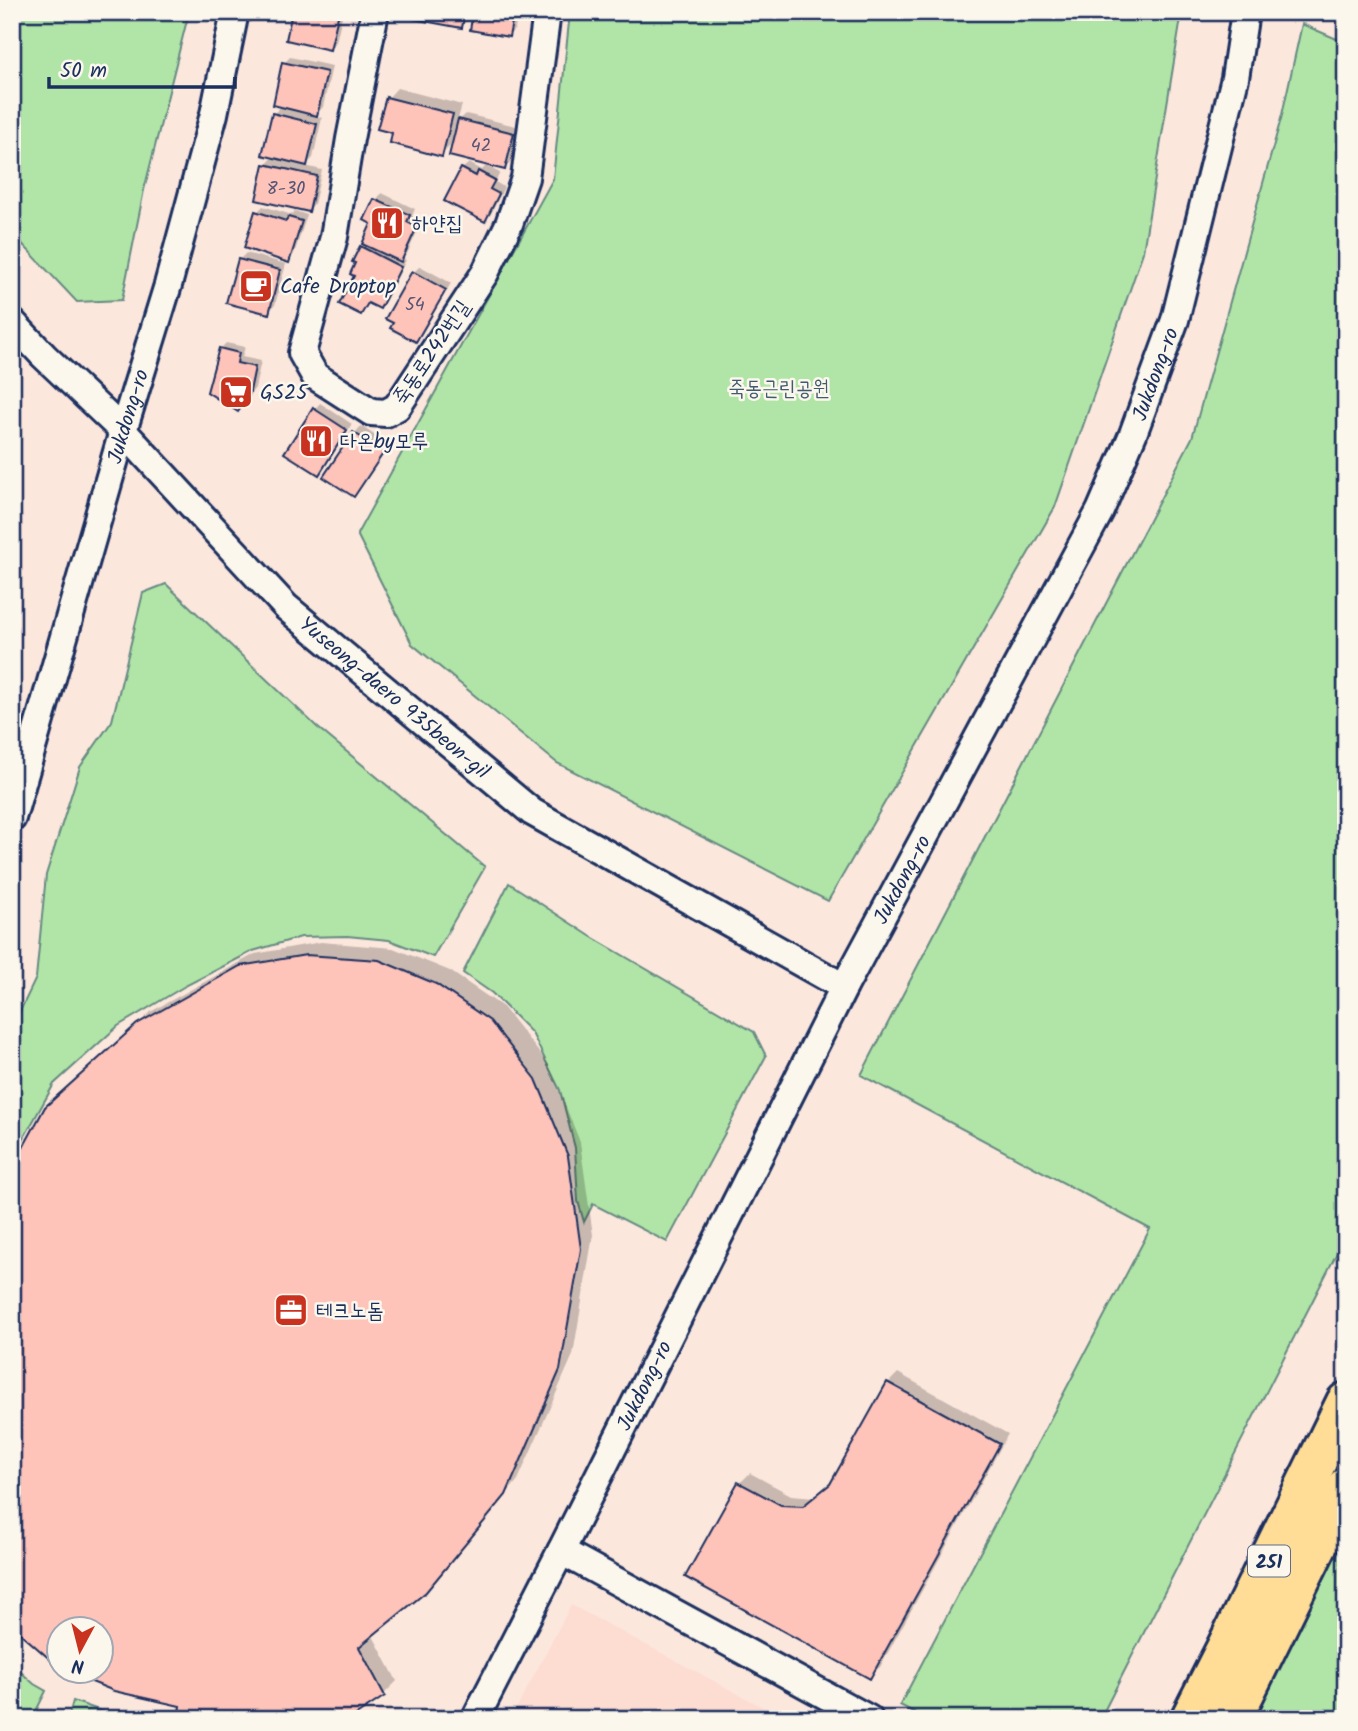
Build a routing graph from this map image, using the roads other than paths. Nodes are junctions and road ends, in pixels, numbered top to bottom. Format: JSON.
{"nodes":[{"id":1,"x":235,"y":12,"type":"edge"},
{"id":2,"x":375,"y":12,"type":"edge"},
{"id":3,"x":547,"y":12,"type":"edge"},
{"id":4,"x":1245,"y":12,"type":"edge"},
{"id":5,"x":12,"y":322,"type":"edge"},
{"id":6,"x":123,"y":431,"type":"junction"},
{"id":7,"x":12,"y":818,"type":"edge"},
{"id":8,"x":844,"y":988,"type":"junction"},
{"id":9,"x":1346,"y":1402,"type":"edge"},
{"id":10,"x":1346,"y":1486,"type":"edge"},
{"id":11,"x":561,"y":1551,"type":"junction"},
{"id":12,"x":475,"y":1719,"type":"edge"},
{"id":13,"x":869,"y":1719,"type":"edge"},
{"id":14,"x":1190,"y":1719,"type":"edge"},
{"id":15,"x":1232,"y":1719,"type":"edge"}],
"edges":[{"from":1,"to":6,"type":"street","name":"Jukdong-ro"},
{"from":2,"to":3,"type":"street","name":"죽동로242번길"},
{"from":4,"to":8,"type":"street","name":"Jukdong-ro"},
{"from":5,"to":6,"type":"street","name":"Yuseong-daero 935beon-gil"},
{"from":6,"to":7,"type":"street","name":"Jukdong-ro"},
{"from":6,"to":8,"type":"street","name":"Yuseong-daero 935beon-gil"},
{"from":8,"to":11,"type":"street","name":"Jukdong-ro"},
{"from":9,"to":14,"type":"highway","number":"251"},
{"from":10,"to":15,"type":"highway","number":"251"},
{"from":11,"to":12,"type":"street","name":"Jukdong-ro"},
{"from":11,"to":13,"type":"street"}]}
